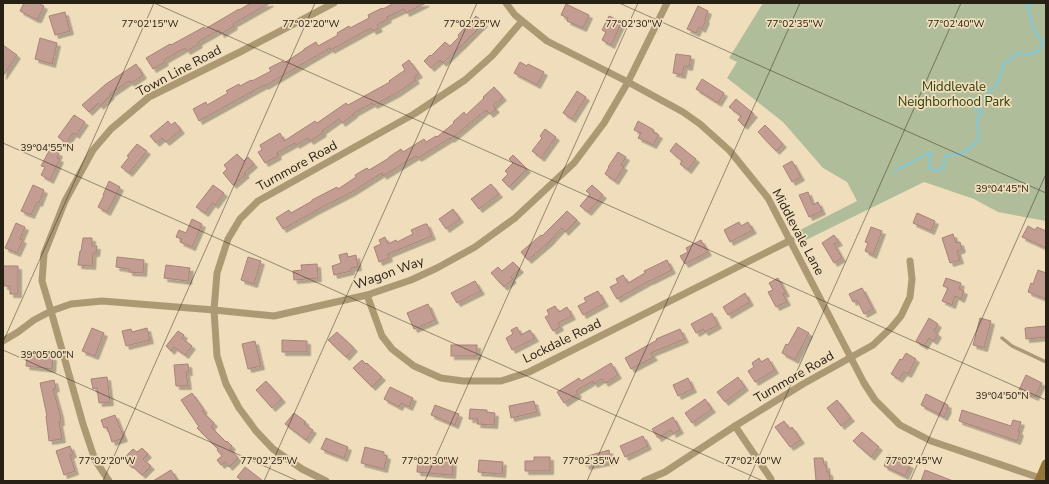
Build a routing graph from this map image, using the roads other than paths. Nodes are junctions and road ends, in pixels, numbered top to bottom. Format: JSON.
{"nodes":[{"id":1,"x":334,"y":3,"type":"edge"},
{"id":2,"x":506,"y":3,"type":"edge"},
{"id":3,"x":667,"y":3,"type":"edge"},
{"id":4,"x":522,"y":21,"type":"junction"},
{"id":5,"x":628,"y":82,"type":"junction"},
{"id":6,"x":790,"y":240,"type":"junction"},
{"id":7,"x":910,"y":261,"type":"dead end"},
{"id":8,"x":367,"y":295,"type":"junction"},
{"id":9,"x":214,"y":310,"type":"junction"},
{"id":10,"x":51,"y":311,"type":"junction"},
{"id":11,"x":1002,"y":338,"type":"dead end"},
{"id":12,"x":3,"y":341,"type":"edge"},
{"id":13,"x":850,"y":358,"type":"junction"},
{"id":14,"x":1046,"y":362,"type":"edge"},
{"id":15,"x":735,"y":426,"type":"junction"},
{"id":16,"x":1046,"y":464,"type":"edge"},
{"id":17,"x":771,"y":479,"type":"dead end"},
{"id":18,"x":1042,"y":480,"type":"edge"},
{"id":19,"x":109,"y":481,"type":"edge"},
{"id":20,"x":326,"y":481,"type":"edge"},
{"id":21,"x":644,"y":481,"type":"edge"}],
"edges":[{"from":1,"to":10,"type":"street","name":"Town Line Road"},
{"from":2,"to":4,"type":"street","name":"Middlevale Lane"},
{"from":3,"to":5,"type":"street","name":"Wagon Way"},
{"from":4,"to":5,"type":"street","name":"Middlevale Lane"},
{"from":4,"to":9,"type":"street","name":"Turnmore Road"},
{"from":5,"to":6,"type":"street","name":"Middlevale Lane"},
{"from":5,"to":8,"type":"street","name":"Wagon Way"},
{"from":6,"to":8,"type":"street","name":"Lockdale Road"},
{"from":6,"to":13,"type":"street","name":"Middlevale Lane"},
{"from":7,"to":13,"type":"street","name":"Turnmore Road"},
{"from":8,"to":9,"type":"street","name":"Wagon Way"},
{"from":9,"to":10,"type":"street","name":"Wagon Way"},
{"from":9,"to":20,"type":"street","name":"Turnmore Road"},
{"from":10,"to":12,"type":"street","name":"Wagon Way"},
{"from":10,"to":19,"type":"street","name":"Town Line Road"},
{"from":11,"to":14,"type":"lane"},
{"from":13,"to":15,"type":"street","name":"Turnmore Road"},
{"from":13,"to":18,"type":"street","name":"Middlevale Lane"},
{"from":15,"to":17,"type":"street"},
{"from":15,"to":21,"type":"street","name":"Turnmore Road"},
{"from":16,"to":18,"type":"main road"}]}
